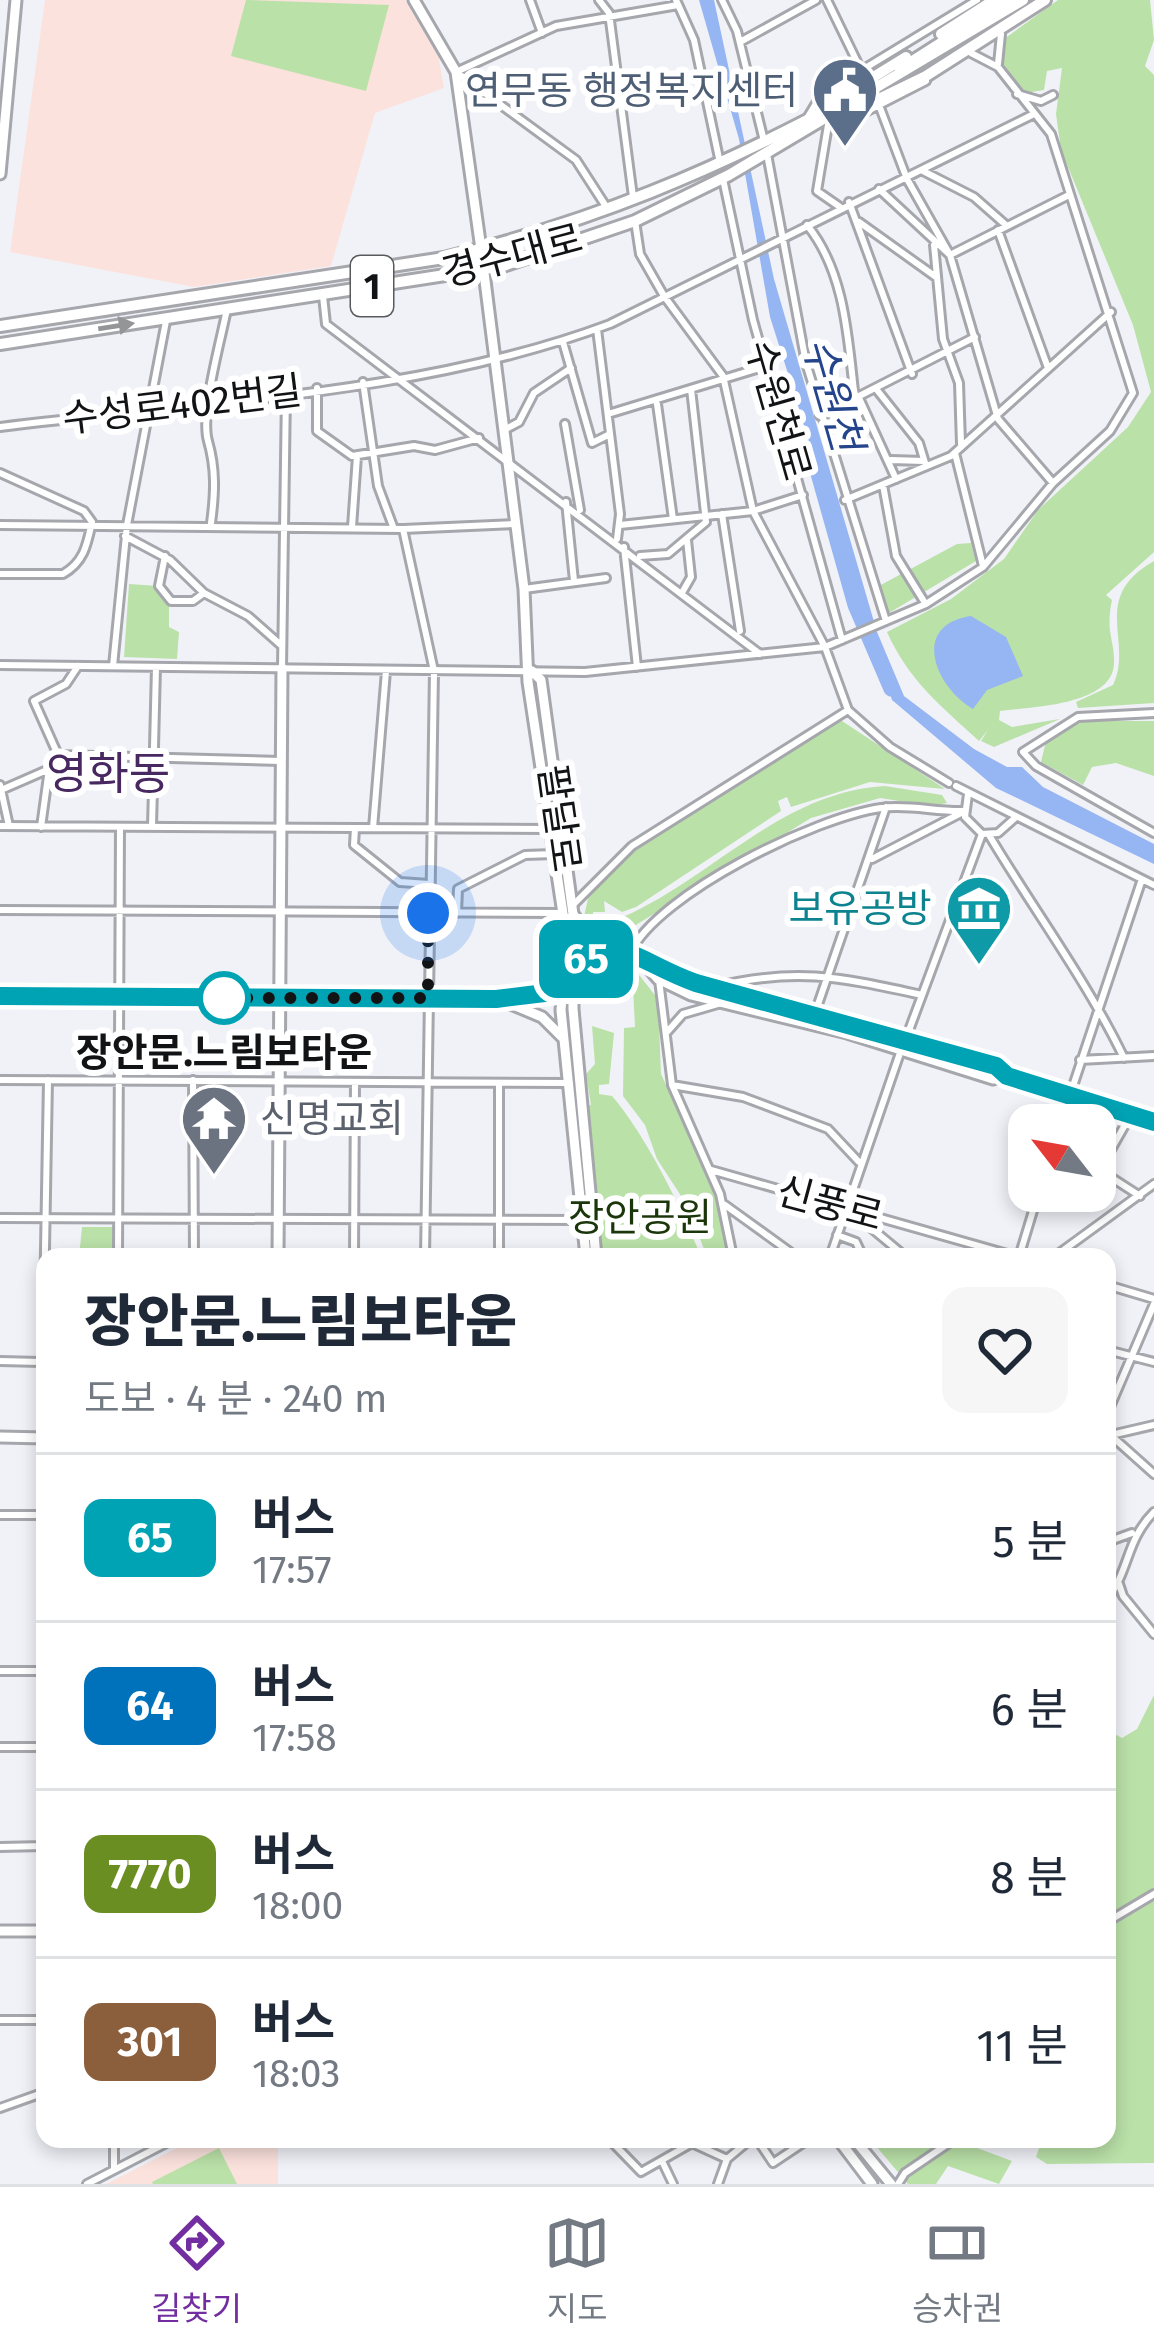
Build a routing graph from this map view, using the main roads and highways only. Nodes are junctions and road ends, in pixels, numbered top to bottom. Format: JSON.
{"nodes":[{"id":1,"x":994,"y":0,"type":"edge"},
{"id":2,"x":1008,"y":0,"type":"edge"},
{"id":3,"x":1024,"y":0,"type":"edge"},
{"id":4,"x":1048,"y":0,"type":"edge"},
{"id":5,"x":860,"y":93,"type":"junction"},
{"id":6,"x":820,"y":125,"type":"junction"},
{"id":7,"x":725,"y":171,"type":"junction"},
{"id":8,"x":0,"y":326,"type":"edge"},
{"id":9,"x":0,"y":344,"type":"edge"}],
"edges":[{"from":1,"to":5,"type":"main road"},
{"from":2,"to":5,"type":"main road","number":"1"},
{"from":3,"to":6,"type":"main road","number":"1"},
{"from":4,"to":6,"type":"main road"},
{"from":5,"to":6,"type":"main road","number":"1"},
{"from":6,"to":7,"type":"main road","number":"1"},
{"from":7,"to":8,"type":"main road","name":"경수대로","number":"1"},
{"from":9,"to":7,"type":"main road","name":"경수대로","number":"1","one_way":true}]}
